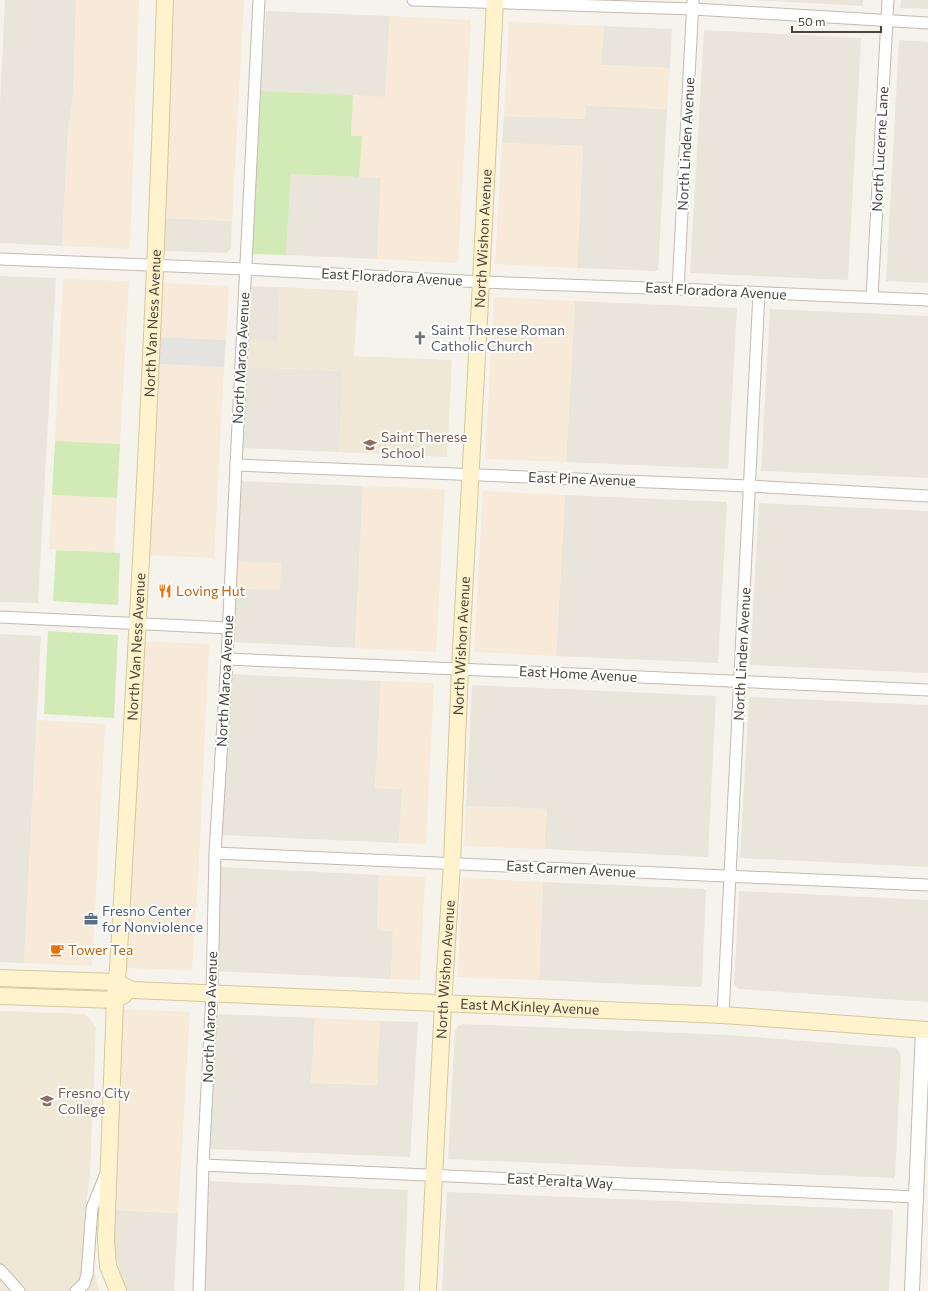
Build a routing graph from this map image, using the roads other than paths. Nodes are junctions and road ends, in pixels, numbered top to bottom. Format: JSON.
{"nodes":[{"id":1,"x":165,"y":0,"type":"edge"},
{"id":2,"x":259,"y":0,"type":"edge"},
{"id":3,"x":413,"y":0,"type":"edge"},
{"id":4,"x":888,"y":0,"type":"edge"},
{"id":5,"x":495,"y":2,"type":"edge"},
{"id":6,"x":693,"y":4,"type":"edge"},
{"id":7,"x":888,"y":21,"type":"junction"},
{"id":8,"x":928,"y":23,"type":"edge"},
{"id":9,"x":0,"y":259,"type":"edge"},
{"id":10,"x":156,"y":265,"type":"junction"},
{"id":11,"x":246,"y":269,"type":"junction"},
{"id":12,"x":481,"y":282,"type":"junction"},
{"id":13,"x":678,"y":289,"type":"junction"},
{"id":14,"x":759,"y":293,"type":"junction"},
{"id":15,"x":872,"y":298,"type":"junction"},
{"id":16,"x":928,"y":300,"type":"edge"},
{"id":17,"x":236,"y":465,"type":"junction"},
{"id":18,"x":470,"y":474,"type":"junction"},
{"id":19,"x":749,"y":486,"type":"junction"},
{"id":20,"x":928,"y":496,"type":"edge"},
{"id":21,"x":0,"y":617,"type":"edge"},
{"id":22,"x":138,"y":623,"type":"junction"},
{"id":23,"x":229,"y":628,"type":"junction"},
{"id":24,"x":227,"y":659,"type":"junction"},
{"id":25,"x":460,"y":668,"type":"junction"},
{"id":26,"x":740,"y":682,"type":"junction"},
{"id":27,"x":928,"y":690,"type":"edge"},
{"id":28,"x":215,"y":853,"type":"junction"},
{"id":29,"x":452,"y":863,"type":"junction"},
{"id":30,"x":730,"y":876,"type":"junction"},
{"id":31,"x":928,"y":885,"type":"edge"},
{"id":32,"x":0,"y":978,"type":"edge"},
{"id":33,"x":116,"y":982,"type":"junction"},
{"id":34,"x":132,"y":990,"type":"junction"},
{"id":35,"x":212,"y":993,"type":"junction"},
{"id":36,"x":0,"y":996,"type":"edge"},
{"id":37,"x":115,"y":1000,"type":"junction"},
{"id":38,"x":443,"y":1004,"type":"junction"},
{"id":39,"x":723,"y":1015,"type":"junction"},
{"id":40,"x":926,"y":1030,"type":"edge"},
{"id":41,"x":109,"y":1164,"type":"junction"},
{"id":42,"x":203,"y":1165,"type":"junction"},
{"id":43,"x":434,"y":1176,"type":"junction"},
{"id":44,"x":916,"y":1197,"type":"junction"},
{"id":45,"x":0,"y":1270,"type":"edge"},
{"id":46,"x":22,"y":1291,"type":"edge"},
{"id":47,"x":76,"y":1291,"type":"edge"},
{"id":48,"x":118,"y":1291,"type":"edge"},
{"id":49,"x":199,"y":1291,"type":"edge"},
{"id":50,"x":428,"y":1291,"type":"edge"},
{"id":51,"x":912,"y":1291,"type":"edge"}],
"edges":[{"from":1,"to":10,"type":"main road","name":"North Van Ness Avenue"},
{"from":2,"to":11,"type":"street","name":"North Maroa Avenue"},
{"from":3,"to":5,"type":"street"},
{"from":4,"to":7,"type":"street","name":"North Lucerne Lane"},
{"from":5,"to":6,"type":"street"},
{"from":5,"to":12,"type":"main road","name":"North Wishon Avenue"},
{"from":6,"to":7,"type":"street"},
{"from":6,"to":13,"type":"street","name":"North Linden Avenue"},
{"from":7,"to":8,"type":"street"},
{"from":7,"to":15,"type":"street","name":"North Lucerne Lane"},
{"from":9,"to":10,"type":"street","name":"East Floradora Avenue"},
{"from":10,"to":11,"type":"street","name":"East Floradora Avenue"},
{"from":10,"to":22,"type":"main road","name":"North Van Ness Avenue"},
{"from":11,"to":12,"type":"street","name":"East Floradora Avenue"},
{"from":11,"to":17,"type":"street","name":"North Maroa Avenue"},
{"from":12,"to":13,"type":"street","name":"East Floradora Avenue"},
{"from":12,"to":18,"type":"main road","name":"North Wishon Avenue"},
{"from":13,"to":14,"type":"street","name":"East Floradora Avenue"},
{"from":14,"to":15,"type":"street","name":"East Floradora Avenue"},
{"from":14,"to":19,"type":"street","name":"North Linden Avenue"},
{"from":15,"to":16,"type":"street","name":"East Floradora Avenue"},
{"from":17,"to":18,"type":"street","name":"East Pine Avenue"},
{"from":17,"to":23,"type":"street","name":"North Maroa Avenue"},
{"from":18,"to":19,"type":"street","name":"East Pine Avenue"},
{"from":18,"to":25,"type":"main road","name":"North Wishon Avenue"},
{"from":19,"to":20,"type":"street","name":"East Pine Avenue"},
{"from":19,"to":26,"type":"street","name":"North Linden Avenue"},
{"from":21,"to":22,"type":"street"},
{"from":22,"to":23,"type":"street"},
{"from":22,"to":33,"type":"main road","name":"North Van Ness Avenue"},
{"from":23,"to":24,"type":"street","name":"North Maroa Avenue"},
{"from":24,"to":25,"type":"street","name":"East Home Avenue"},
{"from":24,"to":28,"type":"street","name":"North Maroa Avenue"},
{"from":25,"to":26,"type":"street","name":"East Home Avenue"},
{"from":25,"to":29,"type":"main road","name":"North Wishon Avenue"},
{"from":26,"to":27,"type":"street","name":"East Home Avenue"},
{"from":26,"to":30,"type":"street","name":"North Linden Avenue"},
{"from":28,"to":29,"type":"street","name":"East Carmen Avenue"},
{"from":28,"to":35,"type":"street","name":"North Maroa Avenue"},
{"from":29,"to":30,"type":"street","name":"East Carmen Avenue"},
{"from":29,"to":38,"type":"main road","name":"North Wishon Avenue"},
{"from":30,"to":31,"type":"street","name":"East Carmen Avenue"},
{"from":30,"to":39,"type":"street","name":"North Linden Avenue"},
{"from":32,"to":33,"type":"main road","name":"East McKinley Avenue"},
{"from":33,"to":34,"type":"main road","name":"East McKinley Avenue"},
{"from":33,"to":37,"type":"main road","name":"North Van Ness Avenue"},
{"from":34,"to":35,"type":"main road","name":"East McKinley Avenue"},
{"from":34,"to":37,"type":"main road"},
{"from":35,"to":38,"type":"main road","name":"East McKinley Avenue"},
{"from":35,"to":42,"type":"street","name":"North Maroa Avenue"},
{"from":36,"to":37,"type":"main road"},
{"from":37,"to":41,"type":"main road","name":"North Van Ness Avenue"},
{"from":38,"to":39,"type":"main road","name":"East McKinley Avenue"},
{"from":38,"to":43,"type":"main road","name":"North Wishon Avenue"},
{"from":39,"to":40,"type":"main road","name":"East McKinley Avenue"},
{"from":40,"to":44,"type":"street"},
{"from":41,"to":47,"type":"street"},
{"from":41,"to":48,"type":"main road","name":"North Van Ness Avenue"},
{"from":42,"to":43,"type":"street","name":"East Peralta Way"},
{"from":42,"to":49,"type":"street","name":"North Maroa Avenue"},
{"from":43,"to":44,"type":"street","name":"East Peralta Way"},
{"from":43,"to":50,"type":"main road","name":"North Wishon Avenue"},
{"from":44,"to":51,"type":"street"},
{"from":45,"to":46,"type":"street"}]}
